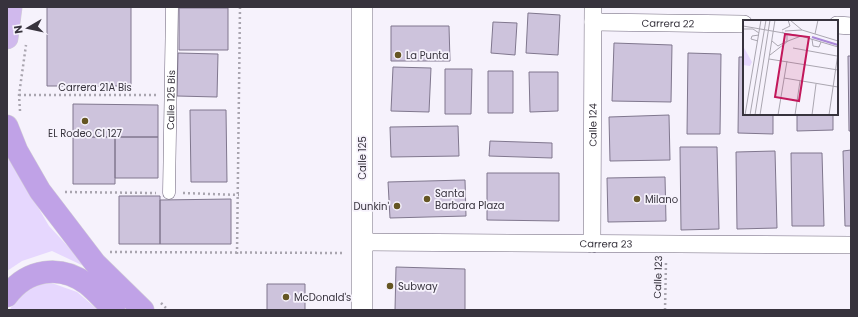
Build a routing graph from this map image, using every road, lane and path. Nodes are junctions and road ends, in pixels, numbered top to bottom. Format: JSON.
{"nodes":[{"id":1,"x":11,"y":7,"type":"edge"},
{"id":2,"x":172,"y":7,"type":"edge"},
{"id":3,"x":240,"y":7,"type":"edge"},
{"id":4,"x":362,"y":7,"type":"edge"},
{"id":5,"x":593,"y":15,"type":"edge"},
{"id":6,"x":743,"y":24,"type":"edge"},
{"id":7,"x":838,"y":25,"type":"edge"},
{"id":8,"x":851,"y":26,"type":"edge"},
{"id":9,"x":17,"y":41,"type":"edge"},
{"id":10,"x":19,"y":94,"type":"junction"},
{"id":11,"x":170,"y":95,"type":"junction"},
{"id":12,"x":13,"y":121,"type":"edge"},
{"id":13,"x":169,"y":193,"type":"junction"},
{"id":14,"x":239,"y":194,"type":"junction"},
{"id":15,"x":66,"y":198,"type":"dead end"},
{"id":16,"x":592,"y":244,"type":"junction"},
{"id":17,"x":667,"y":244,"type":"junction"},
{"id":18,"x":107,"y":245,"type":"dead end"},
{"id":19,"x":851,"y":245,"type":"edge"},
{"id":20,"x":356,"y":248,"type":"junction"},
{"id":21,"x":237,"y":254,"type":"junction"},
{"id":22,"x":117,"y":256,"type":"dead end"},
{"id":23,"x":104,"y":257,"type":"junction"},
{"id":24,"x":7,"y":296,"type":"edge"},
{"id":25,"x":150,"y":305,"type":"edge"},
{"id":26,"x":114,"y":310,"type":"edge"},
{"id":27,"x":168,"y":310,"type":"edge"},
{"id":28,"x":362,"y":310,"type":"edge"},
{"id":29,"x":665,"y":310,"type":"edge"}],
"edges":[{"from":1,"to":9,"type":"main road"},
{"from":2,"to":11,"type":"street","name":"Calle 125 Bis"},
{"from":3,"to":14,"type":"path"},
{"from":4,"to":20,"type":"street","name":"Calle 125"},
{"from":5,"to":6,"type":"street","name":"Carrera 22"},
{"from":5,"to":16,"type":"street","name":"Calle 124"},
{"from":7,"to":8,"type":"street"},
{"from":9,"to":10,"type":"path"},
{"from":10,"to":11,"type":"path","name":"Carrera 21A Bis"},
{"from":10,"to":12,"type":"path"},
{"from":11,"to":13,"type":"street","name":"Calle 125 Bis"},
{"from":12,"to":23,"type":"highway"},
{"from":13,"to":14,"type":"path"},
{"from":13,"to":15,"type":"path"},
{"from":14,"to":21,"type":"path"},
{"from":16,"to":17,"type":"street","name":"Carrera 23"},
{"from":16,"to":20,"type":"street","name":"Carrera 23"},
{"from":17,"to":19,"type":"street","name":"Carrera 23"},
{"from":17,"to":29,"type":"path","name":"Calle 123"},
{"from":18,"to":23,"type":"path"},
{"from":20,"to":21,"type":"path"},
{"from":20,"to":28,"type":"street","name":"Calle 125"},
{"from":21,"to":23,"type":"path"},
{"from":22,"to":23,"type":"path"},
{"from":23,"to":25,"type":"highway"},
{"from":24,"to":26,"type":"highway"},
{"from":25,"to":27,"type":"path"}]}
